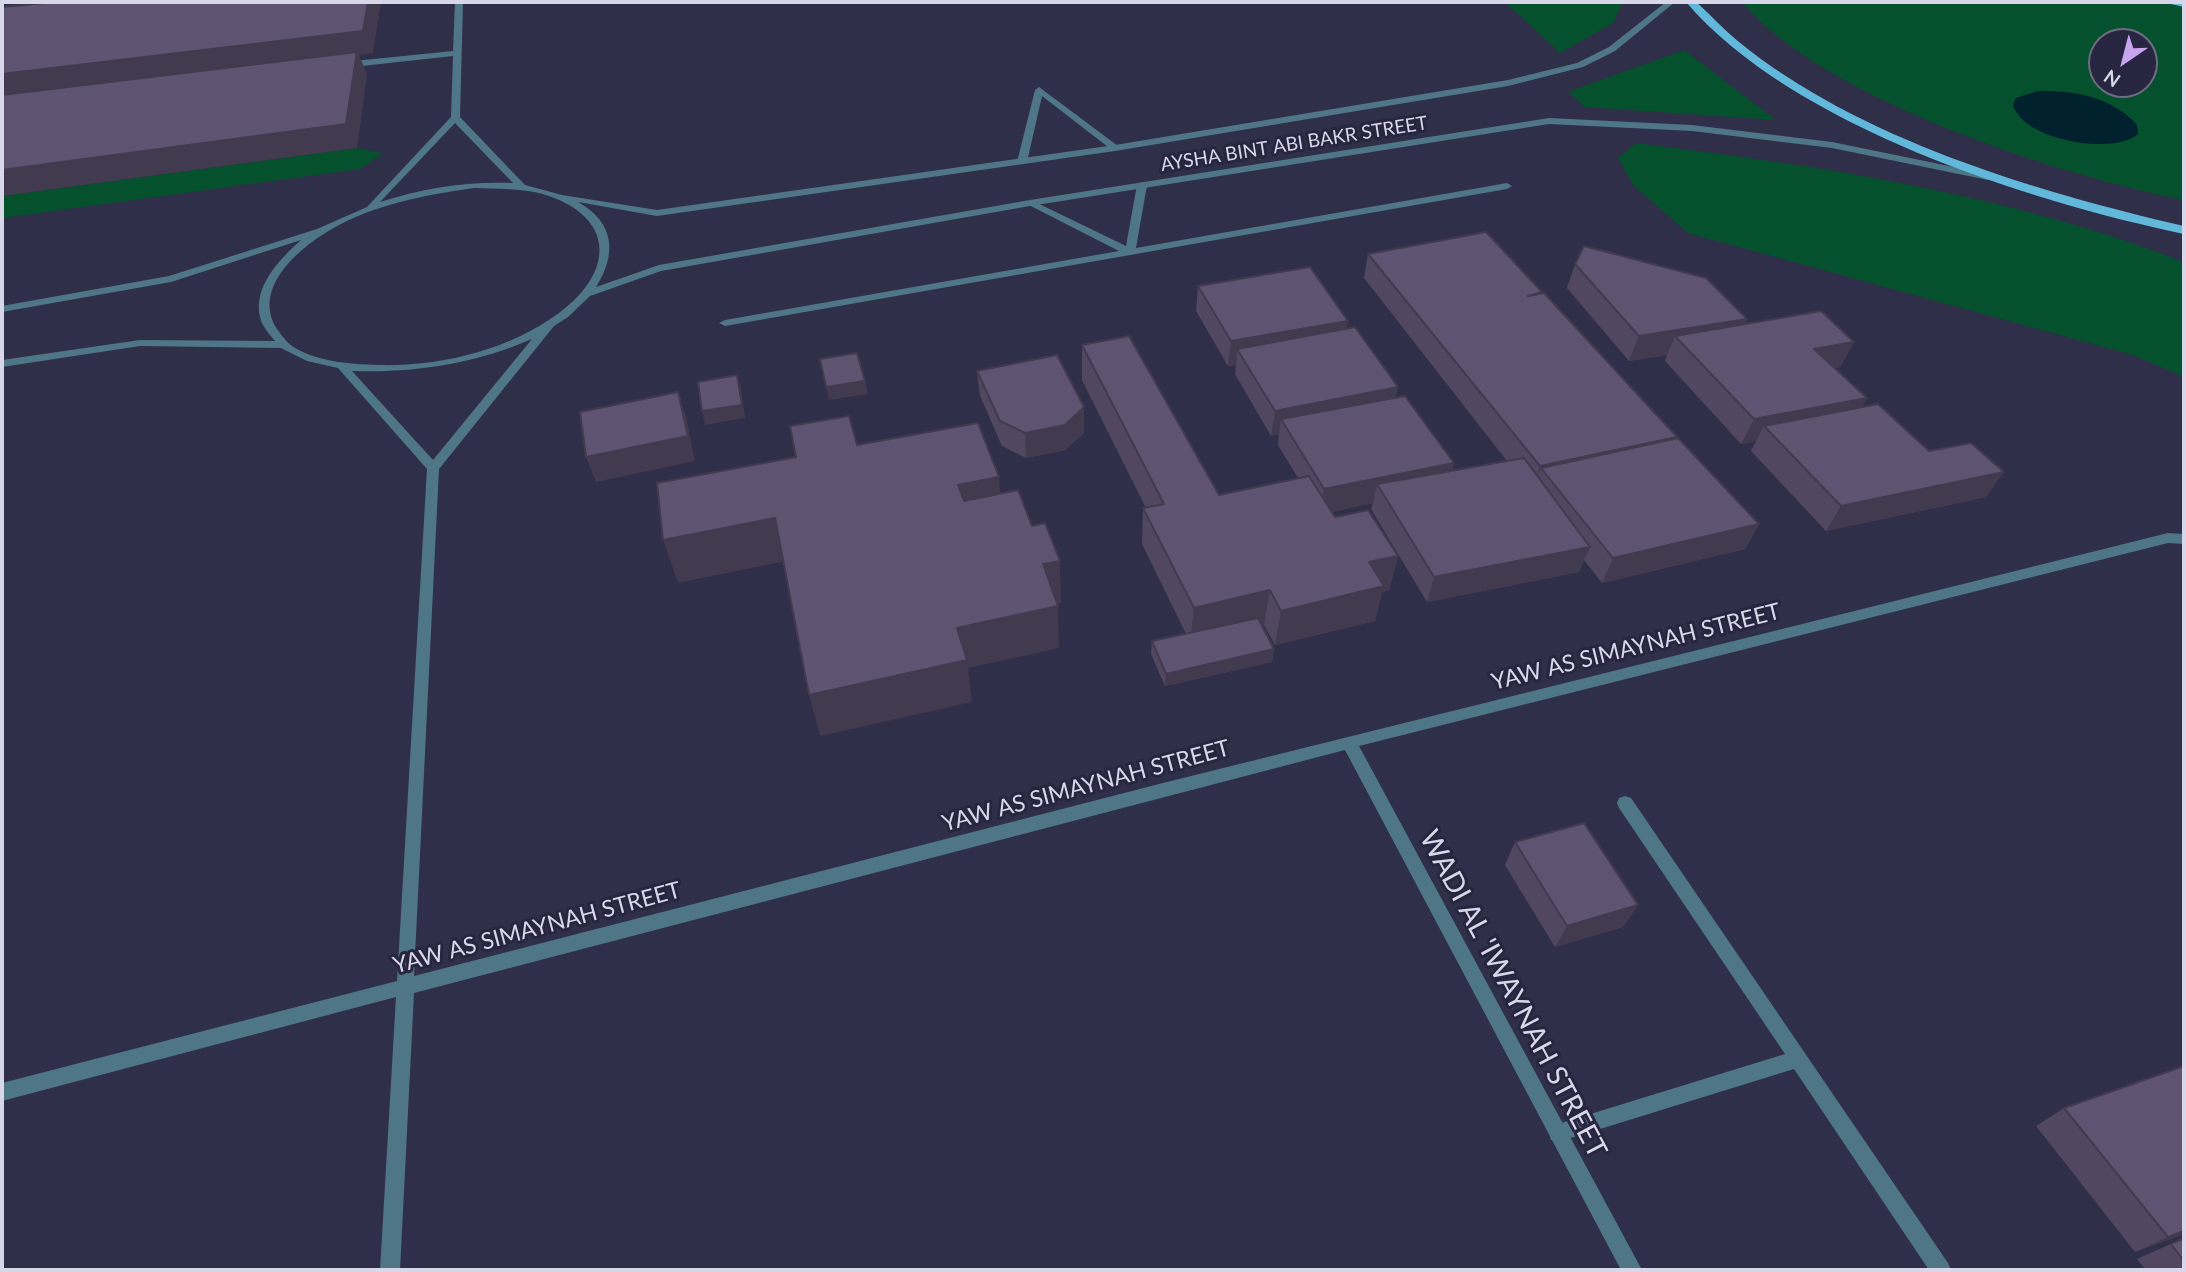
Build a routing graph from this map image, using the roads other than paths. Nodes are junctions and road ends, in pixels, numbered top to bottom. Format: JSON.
{"nodes":[{"id":1,"x":459,"y":2,"type":"edge"},
{"id":2,"x":1671,"y":2,"type":"edge"},
{"id":3,"x":1691,"y":2,"type":"edge"},
{"id":4,"x":2175,"y":2,"type":"edge"},
{"id":5,"x":2184,"y":4,"type":"edge"},
{"id":6,"x":458,"y":53,"type":"junction"},
{"id":7,"x":339,"y":66,"type":"edge"},
{"id":8,"x":455,"y":118,"type":"junction"},
{"id":9,"x":1115,"y":148,"type":"junction"},
{"id":10,"x":1022,"y":162,"type":"junction"},
{"id":11,"x":2012,"y":182,"type":"junction"},
{"id":12,"x":1142,"y":185,"type":"junction"},
{"id":13,"x":1507,"y":186,"type":"dead end"},
{"id":14,"x":522,"y":187,"type":"junction"},
{"id":15,"x":564,"y":197,"type":"junction"},
{"id":16,"x":1030,"y":203,"type":"junction"},
{"id":17,"x":370,"y":207,"type":"junction"},
{"id":18,"x":327,"y":228,"type":"junction"},
{"id":19,"x":2184,"y":233,"type":"edge"},
{"id":20,"x":1130,"y":252,"type":"junction"},
{"id":21,"x":586,"y":294,"type":"junction"},
{"id":22,"x":2,"y":309,"type":"edge"},
{"id":23,"x":725,"y":323,"type":"dead end"},
{"id":24,"x":549,"y":325,"type":"junction"},
{"id":25,"x":283,"y":345,"type":"junction"},
{"id":26,"x":2,"y":364,"type":"edge"},
{"id":27,"x":344,"y":368,"type":"junction"},
{"id":28,"x":433,"y":468,"type":"junction"},
{"id":29,"x":2184,"y":539,"type":"edge"},
{"id":30,"x":1349,"y":742,"type":"junction"},
{"id":31,"x":1625,"y":803,"type":"dead end"},
{"id":32,"x":405,"y":986,"type":"junction"},
{"id":33,"x":1798,"y":1059,"type":"junction"},
{"id":34,"x":2,"y":1091,"type":"edge"},
{"id":35,"x":1558,"y":1133,"type":"junction"},
{"id":36,"x":390,"y":1270,"type":"edge"},
{"id":37,"x":1632,"y":1270,"type":"edge"},
{"id":38,"x":1941,"y":1270,"type":"edge"}],
"edges":[{"from":1,"to":6,"type":"street"},
{"from":2,"to":9,"type":"street","name":"AYSHA BINT ABI BAKR STREET"},
{"from":3,"to":11,"type":"main road"},
{"from":4,"to":5,"type":"main road"},
{"from":6,"to":7,"type":"street"},
{"from":6,"to":8,"type":"street"},
{"from":8,"to":14,"type":"street"},
{"from":8,"to":17,"type":"street"},
{"from":9,"to":10,"type":"street","name":"AYSHA BINT ABI BAKR STREET"},
{"from":9,"to":10,"type":"street"},
{"from":10,"to":15,"type":"street","name":"AYSHA BINT ABI BAKR STREET"},
{"from":11,"to":12,"type":"street","name":"AYSHA BINT ABI BAKR STREET"},
{"from":11,"to":19,"type":"main road"},
{"from":12,"to":16,"type":"street","name":"AYSHA BINT ABI BAKR STREET"},
{"from":12,"to":20,"type":"street"},
{"from":13,"to":20,"type":"street"},
{"from":14,"to":15,"type":"street","name":"AYSHA BINT ABI BAKR STREET"},
{"from":14,"to":17,"type":"street","name":"AYSHA BINT ABI BAKR STREET"},
{"from":15,"to":21,"type":"street"},
{"from":16,"to":20,"type":"street"},
{"from":16,"to":21,"type":"street","name":"AYSHA BINT ABI BAKR STREET"},
{"from":17,"to":18,"type":"street"},
{"from":18,"to":22,"type":"street"},
{"from":18,"to":25,"type":"street"},
{"from":20,"to":23,"type":"street"},
{"from":21,"to":24,"type":"street"},
{"from":24,"to":27,"type":"street"},
{"from":24,"to":28,"type":"street"},
{"from":25,"to":26,"type":"street"},
{"from":25,"to":27,"type":"street"},
{"from":27,"to":28,"type":"street"},
{"from":28,"to":32,"type":"street"},
{"from":29,"to":30,"type":"street","name":"YAW AS SIMAYNAH STREET"},
{"from":30,"to":32,"type":"street","name":"YAW AS SIMAYNAH STREET"},
{"from":30,"to":35,"type":"street","name":"WADI AL 'IWAYNAH STREET"},
{"from":31,"to":33,"type":"street"},
{"from":32,"to":34,"type":"street","name":"YAW AS SIMAYNAH STREET"},
{"from":32,"to":36,"type":"street"},
{"from":33,"to":35,"type":"street"},
{"from":33,"to":38,"type":"street"},
{"from":35,"to":37,"type":"street","name":"WADI AL 'IWAYNAH STREET"}]}
